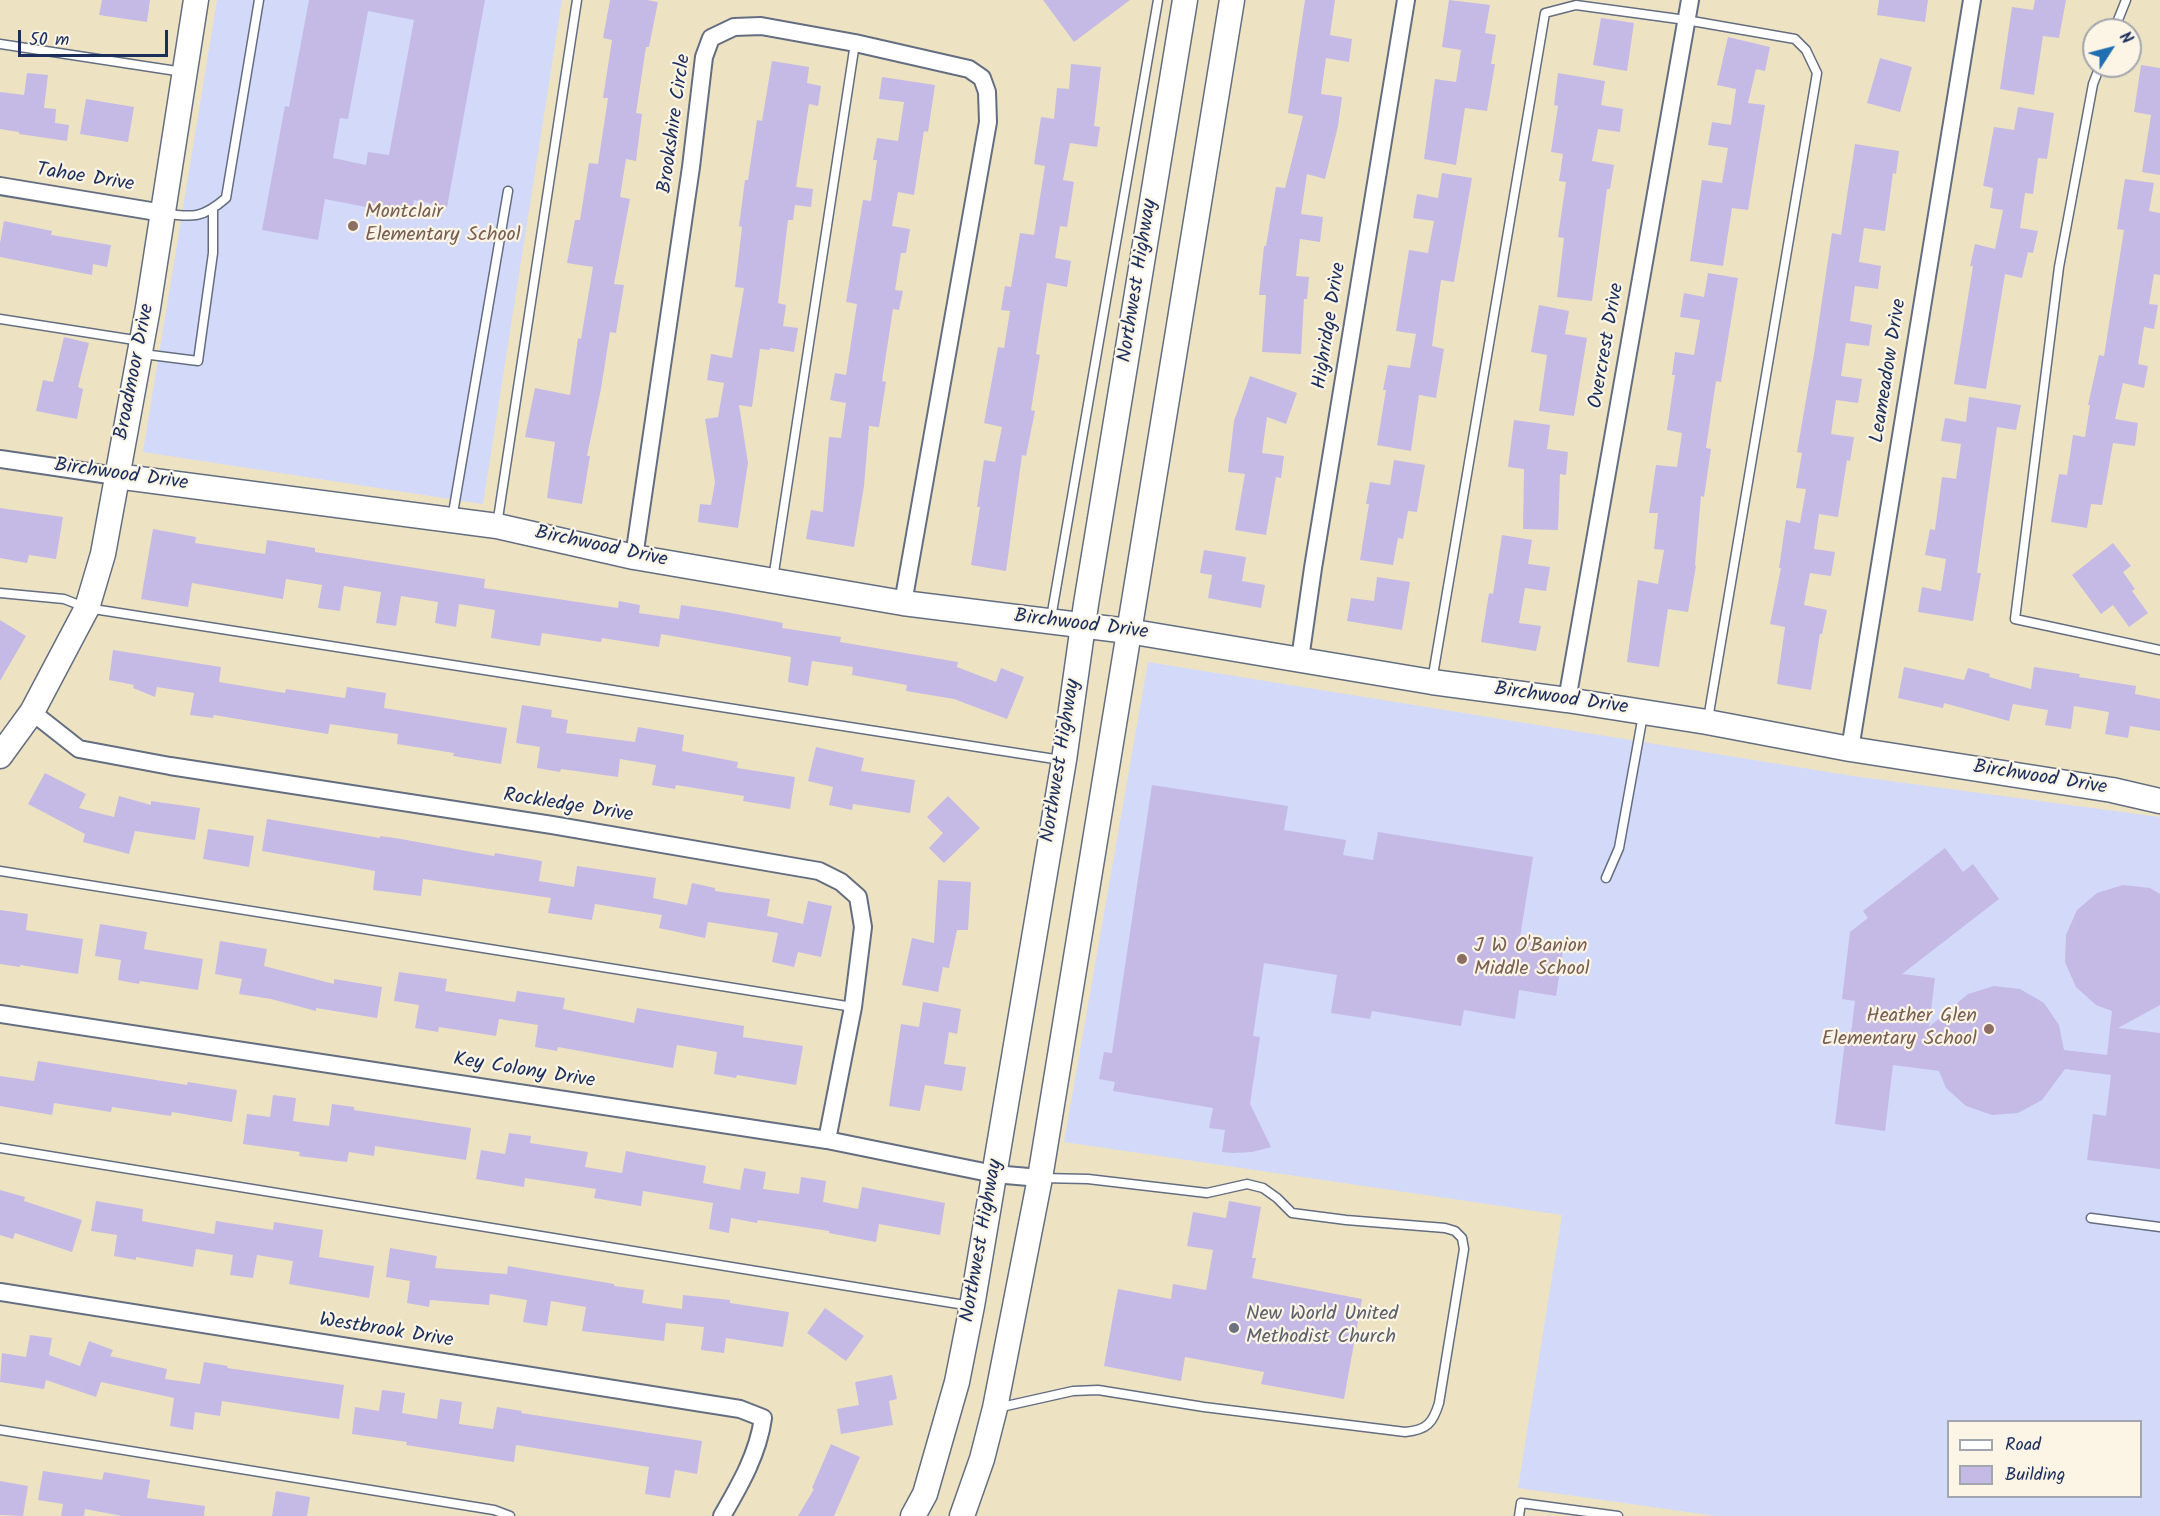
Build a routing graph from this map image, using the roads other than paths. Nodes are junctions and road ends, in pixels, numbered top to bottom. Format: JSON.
{"nodes":[{"id":1,"x":196,"y":0,"type":"edge"},
{"id":2,"x":259,"y":0,"type":"edge"},
{"id":3,"x":577,"y":0,"type":"edge"},
{"id":4,"x":1158,"y":0,"type":"edge"},
{"id":5,"x":1185,"y":0,"type":"edge"},
{"id":6,"x":1232,"y":0,"type":"edge"},
{"id":7,"x":1406,"y":0,"type":"edge"},
{"id":8,"x":1689,"y":0,"type":"edge"},
{"id":9,"x":1972,"y":0,"type":"edge"},
{"id":10,"x":2126,"y":0,"type":"edge"},
{"id":11,"x":2119,"y":18,"type":"edge"},
{"id":12,"x":1686,"y":20,"type":"junction"},
{"id":13,"x":855,"y":43,"type":"junction"},
{"id":14,"x":0,"y":44,"type":"edge"},
{"id":15,"x":185,"y":73,"type":"junction"},
{"id":16,"x":2095,"y":78,"type":"edge"},
{"id":17,"x":0,"y":186,"type":"edge"},
{"id":18,"x":508,"y":191,"type":"dead end"},
{"id":19,"x":213,"y":210,"type":"junction"},
{"id":20,"x":163,"y":213,"type":"junction"},
{"id":21,"x":0,"y":319,"type":"edge"},
{"id":22,"x":141,"y":347,"type":"junction"},
{"id":23,"x":0,"y":459,"type":"edge"},
{"id":24,"x":116,"y":476,"type":"junction"},
{"id":25,"x":452,"y":520,"type":"junction"},
{"id":26,"x":497,"y":525,"type":"junction"},
{"id":27,"x":634,"y":557,"type":"junction"},
{"id":28,"x":773,"y":580,"type":"junction"},
{"id":29,"x":0,"y":592,"type":"edge"},
{"id":30,"x":903,"y":603,"type":"junction"},
{"id":31,"x":87,"y":608,"type":"junction"},
{"id":32,"x":1050,"y":622,"type":"junction"},
{"id":33,"x":1082,"y":626,"type":"junction"},
{"id":34,"x":1128,"y":631,"type":"junction"},
{"id":35,"x":2160,"y":650,"type":"edge"},
{"id":36,"x":1300,"y":659,"type":"junction"},
{"id":37,"x":1432,"y":682,"type":"junction"},
{"id":38,"x":1567,"y":700,"type":"junction"},
{"id":39,"x":32,"y":712,"type":"junction"},
{"id":40,"x":1643,"y":712,"type":"junction"},
{"id":41,"x":1707,"y":722,"type":"junction"},
{"id":42,"x":1850,"y":749,"type":"junction"},
{"id":43,"x":0,"y":756,"type":"edge"},
{"id":44,"x":1064,"y":760,"type":"junction"},
{"id":45,"x":2160,"y":801,"type":"edge"},
{"id":46,"x":0,"y":871,"type":"edge"},
{"id":47,"x":1605,"y":878,"type":"dead end"},
{"id":48,"x":853,"y":1007,"type":"junction"},
{"id":49,"x":0,"y":1014,"type":"edge"},
{"id":50,"x":827,"y":1140,"type":"junction"},
{"id":51,"x":0,"y":1148,"type":"edge"},
{"id":52,"x":994,"y":1174,"type":"junction"},
{"id":53,"x":1040,"y":1178,"type":"junction"},
{"id":54,"x":2091,"y":1218,"type":"dead end"},
{"id":55,"x":2160,"y":1227,"type":"edge"},
{"id":56,"x":0,"y":1292,"type":"edge"},
{"id":57,"x":972,"y":1306,"type":"junction"},
{"id":58,"x":995,"y":1408,"type":"junction"},
{"id":59,"x":0,"y":1430,"type":"edge"},
{"id":60,"x":510,"y":1516,"type":"edge"},
{"id":61,"x":722,"y":1516,"type":"edge"},
{"id":62,"x":913,"y":1516,"type":"edge"},
{"id":63,"x":962,"y":1516,"type":"edge"},
{"id":64,"x":1518,"y":1516,"type":"edge"},
{"id":65,"x":1618,"y":1516,"type":"edge"}],
"edges":[{"from":1,"to":15,"type":"main road","name":"Broadmoor Drive"},
{"from":2,"to":19,"type":"lane"},
{"from":3,"to":26,"type":"lane"},
{"from":4,"to":32,"type":"lane"},
{"from":5,"to":33,"type":"main road","name":"Northwest Highway"},
{"from":6,"to":34,"type":"main road"},
{"from":7,"to":36,"type":"street","name":"Highridge Drive"},
{"from":8,"to":12,"type":"street","name":"Overcrest Drive"},
{"from":9,"to":42,"type":"street","name":"Leameadow Drive"},
{"from":10,"to":11,"type":"lane"},
{"from":12,"to":37,"type":"lane"},
{"from":12,"to":38,"type":"street","name":"Overcrest Drive"},
{"from":12,"to":41,"type":"lane"},
{"from":13,"to":27,"type":"street","name":"Brookshire Circle"},
{"from":13,"to":28,"type":"lane"},
{"from":13,"to":30,"type":"street","name":"Brookshire Circle"},
{"from":14,"to":15,"type":"lane"},
{"from":15,"to":20,"type":"main road","name":"Broadmoor Drive"},
{"from":16,"to":35,"type":"lane"},
{"from":17,"to":20,"type":"street","name":"Tahoe Drive"},
{"from":18,"to":25,"type":"lane"},
{"from":19,"to":20,"type":"lane"},
{"from":19,"to":22,"type":"lane"},
{"from":20,"to":22,"type":"main road","name":"Broadmoor Drive"},
{"from":21,"to":22,"type":"lane"},
{"from":22,"to":24,"type":"main road","name":"Broadmoor Drive"},
{"from":23,"to":24,"type":"street","name":"Birchwood Drive"},
{"from":24,"to":25,"type":"main road","name":"Birchwood Drive"},
{"from":24,"to":31,"type":"main road","name":"Broadmoor Drive"},
{"from":25,"to":26,"type":"main road","name":"Birchwood Drive"},
{"from":26,"to":27,"type":"main road","name":"Birchwood Drive"},
{"from":27,"to":28,"type":"main road","name":"Birchwood Drive"},
{"from":28,"to":30,"type":"main road","name":"Birchwood Drive"},
{"from":29,"to":31,"type":"lane"},
{"from":30,"to":32,"type":"main road","name":"Birchwood Drive"},
{"from":31,"to":39,"type":"main road","name":"Broadmoor Drive"},
{"from":31,"to":44,"type":"lane"},
{"from":32,"to":33,"type":"main road","name":"Birchwood Drive"},
{"from":33,"to":34,"type":"main road","name":"Birchwood Drive"},
{"from":33,"to":44,"type":"main road","name":"Northwest Highway"},
{"from":34,"to":36,"type":"main road","name":"Birchwood Drive"},
{"from":34,"to":53,"type":"main road"},
{"from":36,"to":37,"type":"main road","name":"Birchwood Drive"},
{"from":37,"to":38,"type":"main road","name":"Birchwood Drive"},
{"from":38,"to":40,"type":"main road","name":"Birchwood Drive"},
{"from":39,"to":43,"type":"main road","name":"Broadmoor Drive"},
{"from":39,"to":48,"type":"street","name":"Rockledge Drive"},
{"from":40,"to":41,"type":"main road","name":"Birchwood Drive"},
{"from":40,"to":47,"type":"lane"},
{"from":41,"to":42,"type":"main road","name":"Birchwood Drive"},
{"from":42,"to":45,"type":"main road","name":"Birchwood Drive"},
{"from":44,"to":52,"type":"main road","name":"Northwest Highway"},
{"from":46,"to":48,"type":"lane"},
{"from":48,"to":50,"type":"street","name":"Rockledge Drive"},
{"from":49,"to":50,"type":"street","name":"Key Colony Drive"},
{"from":50,"to":52,"type":"street","name":"Key Colony Drive"},
{"from":51,"to":57,"type":"lane"},
{"from":52,"to":53,"type":"street","name":"Key Colony Drive"},
{"from":52,"to":57,"type":"main road","name":"Northwest Highway"},
{"from":53,"to":58,"type":"main road"},
{"from":53,"to":58,"type":"lane"},
{"from":54,"to":55,"type":"lane"},
{"from":56,"to":61,"type":"street","name":"Westbrook Drive"},
{"from":57,"to":62,"type":"main road","name":"Northwest Highway"},
{"from":58,"to":63,"type":"main road"},
{"from":59,"to":60,"type":"lane"},
{"from":64,"to":65,"type":"lane"}]}
